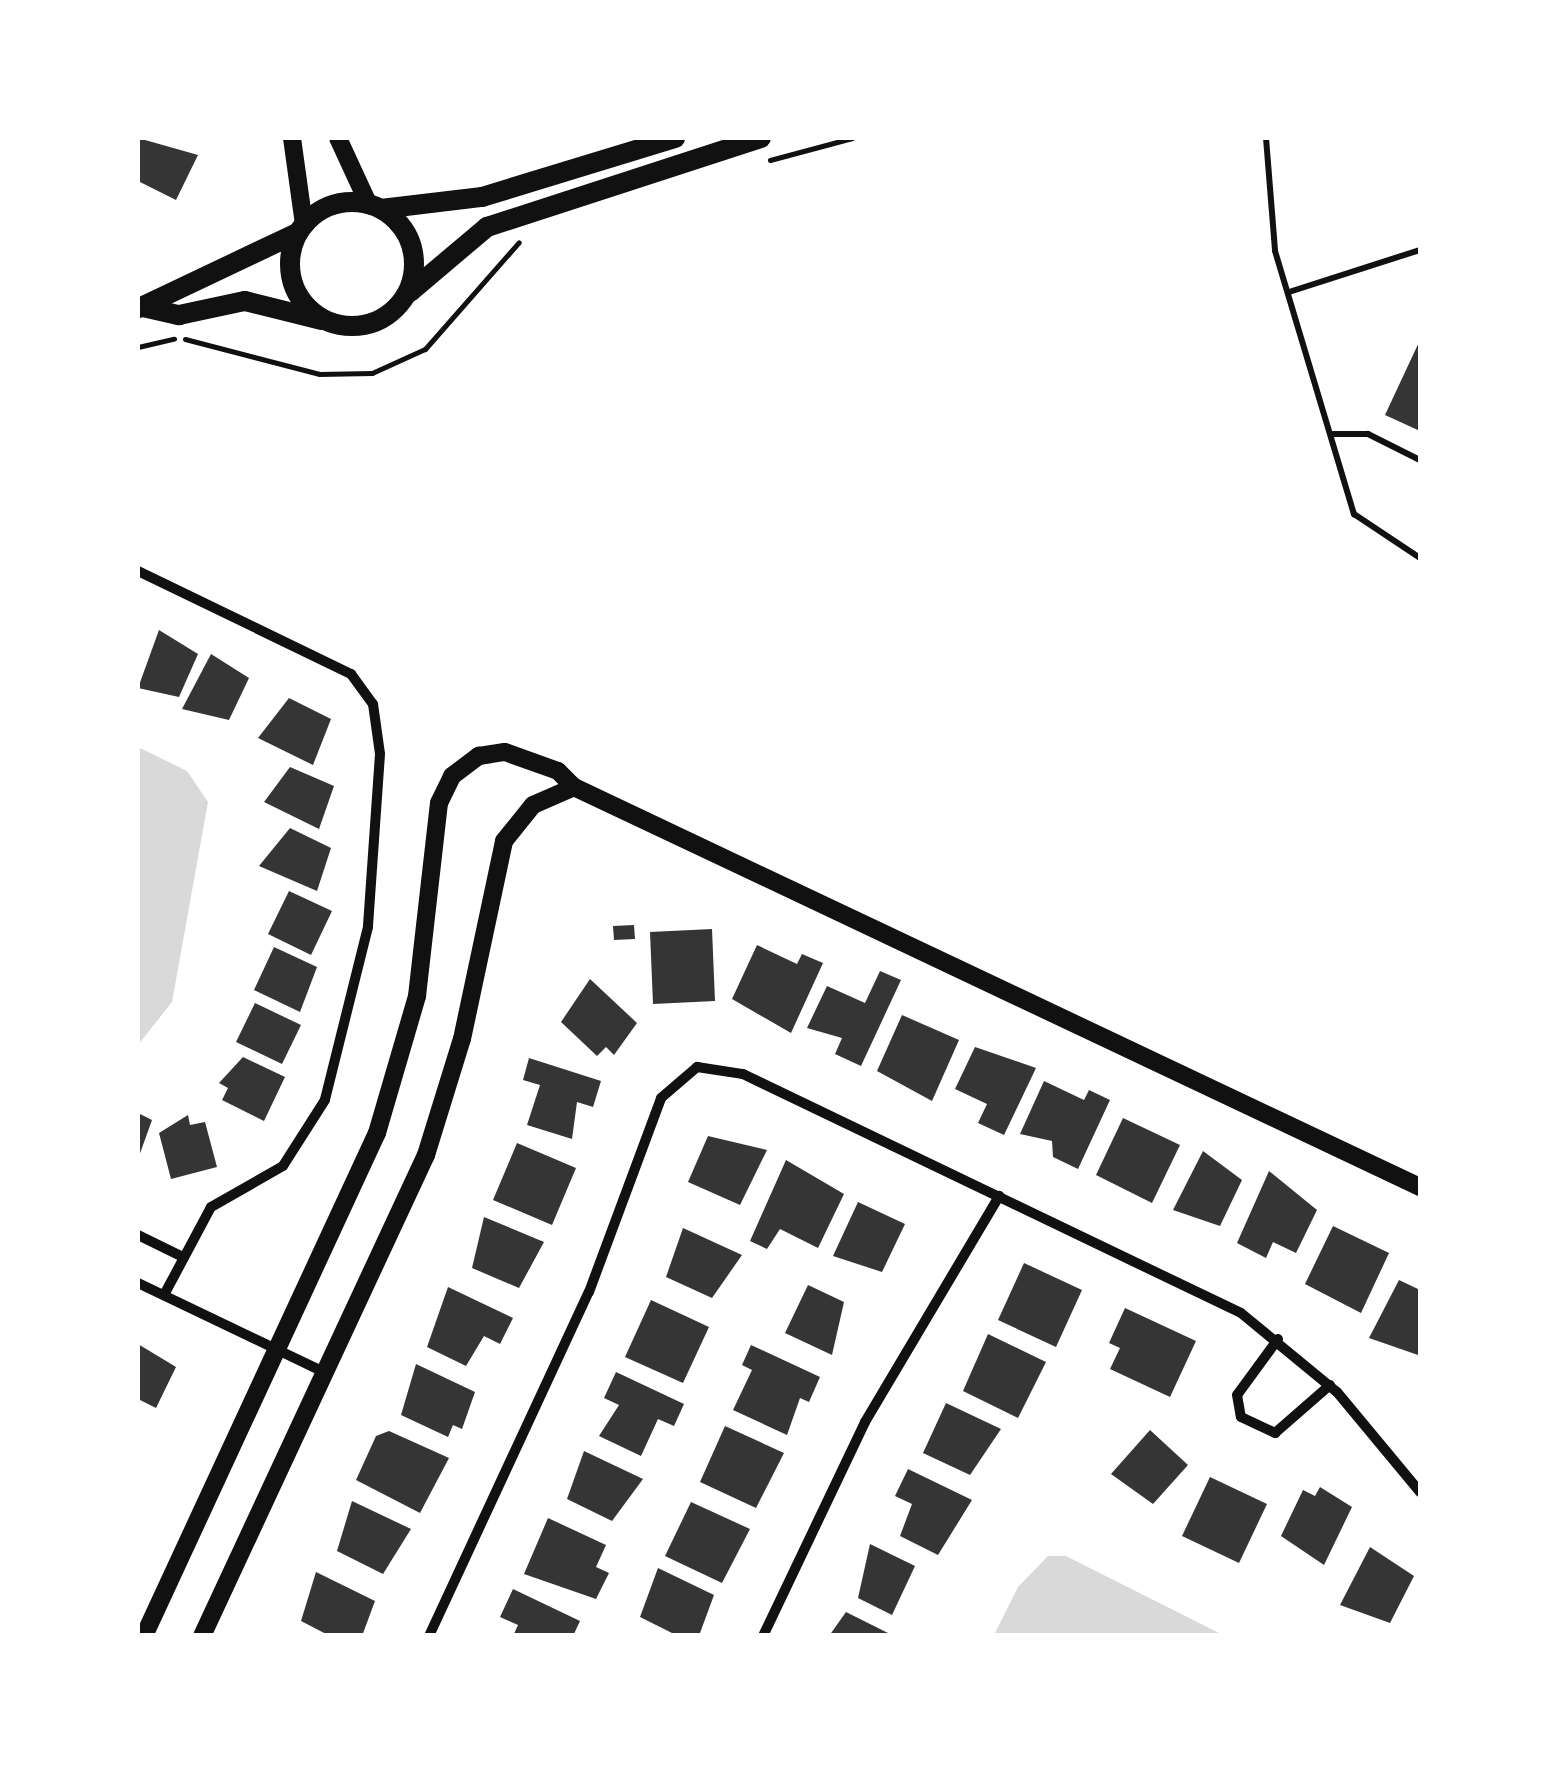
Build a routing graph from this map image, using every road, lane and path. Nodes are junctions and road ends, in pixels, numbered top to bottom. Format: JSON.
{"nodes":[{"id":1,"x":292,"y":138,"type":"edge"},
{"id":2,"x":338,"y":138,"type":"edge"},
{"id":3,"x":675,"y":138,"type":"edge"},
{"id":4,"x":760,"y":138,"type":"edge"},
{"id":5,"x":852,"y":138,"type":"edge"},
{"id":6,"x":1266,"y":138,"type":"edge"},
{"id":7,"x":763,"y":162,"type":"dead end"},
{"id":8,"x":375,"y":207,"type":"junction"},
{"id":9,"x":300,"y":229,"type":"junction"},
{"id":10,"x":536,"y":234,"type":"dead end"},
{"id":11,"x":1420,"y":250,"type":"edge"},
{"id":12,"x":1289,"y":292,"type":"junction"},
{"id":13,"x":408,"y":293,"type":"junction"},
{"id":14,"x":140,"y":308,"type":"edge"},
{"id":15,"x":324,"y":320,"type":"junction"},
{"id":16,"x":138,"y":347,"type":"edge"},
{"id":17,"x":1331,"y":434,"type":"junction"},
{"id":18,"x":1420,"y":460,"type":"edge"},
{"id":19,"x":1420,"y":558,"type":"edge"},
{"id":20,"x":138,"y":572,"type":"edge"},
{"id":21,"x":574,"y":788,"type":"junction"},
{"id":22,"x":1420,"y":1187,"type":"edge"},
{"id":23,"x":999,"y":1196,"type":"junction"},
{"id":24,"x":138,"y":1235,"type":"edge"},
{"id":25,"x":183,"y":1256,"type":"junction"},
{"id":26,"x":138,"y":1283,"type":"edge"},
{"id":27,"x":164,"y":1295,"type":"junction"},
{"id":28,"x":1278,"y":1339,"type":"junction"},
{"id":29,"x":278,"y":1350,"type":"junction"},
{"id":30,"x":327,"y":1373,"type":"junction"},
{"id":31,"x":1330,"y":1384,"type":"junction"},
{"id":32,"x":1420,"y":1492,"type":"edge"},
{"id":33,"x":140,"y":1635,"type":"edge"},
{"id":34,"x":202,"y":1636,"type":"edge"},
{"id":35,"x":429,"y":1636,"type":"edge"},
{"id":36,"x":763,"y":1636,"type":"edge"}],
"edges":[{"from":1,"to":9,"type":"street"},
{"from":2,"to":8,"type":"street"},
{"from":3,"to":8,"type":"main road"},
{"from":4,"to":13,"type":"main road"},
{"from":5,"to":7,"type":"path"},
{"from":6,"to":12,"type":"lane"},
{"from":8,"to":9,"type":"main road"},
{"from":8,"to":13,"type":"main road"},
{"from":9,"to":14,"type":"main road"},
{"from":9,"to":15,"type":"main road"},
{"from":10,"to":16,"type":"path"},
{"from":11,"to":12,"type":"lane"},
{"from":12,"to":17,"type":"lane"},
{"from":13,"to":15,"type":"main road"},
{"from":14,"to":15,"type":"main road"},
{"from":17,"to":18,"type":"lane"},
{"from":17,"to":19,"type":"lane"},
{"from":20,"to":25,"type":"street"},
{"from":21,"to":22,"type":"street"},
{"from":21,"to":29,"type":"street"},
{"from":21,"to":30,"type":"street"},
{"from":23,"to":28,"type":"street"},
{"from":23,"to":35,"type":"street"},
{"from":23,"to":36,"type":"street"},
{"from":24,"to":25,"type":"street"},
{"from":25,"to":27,"type":"street"},
{"from":26,"to":27,"type":"street"},
{"from":27,"to":29,"type":"street"},
{"from":28,"to":31,"type":"street"},
{"from":28,"to":31,"type":"street"},
{"from":29,"to":30,"type":"street"},
{"from":29,"to":33,"type":"street"},
{"from":30,"to":34,"type":"street"},
{"from":31,"to":32,"type":"street"}]}
